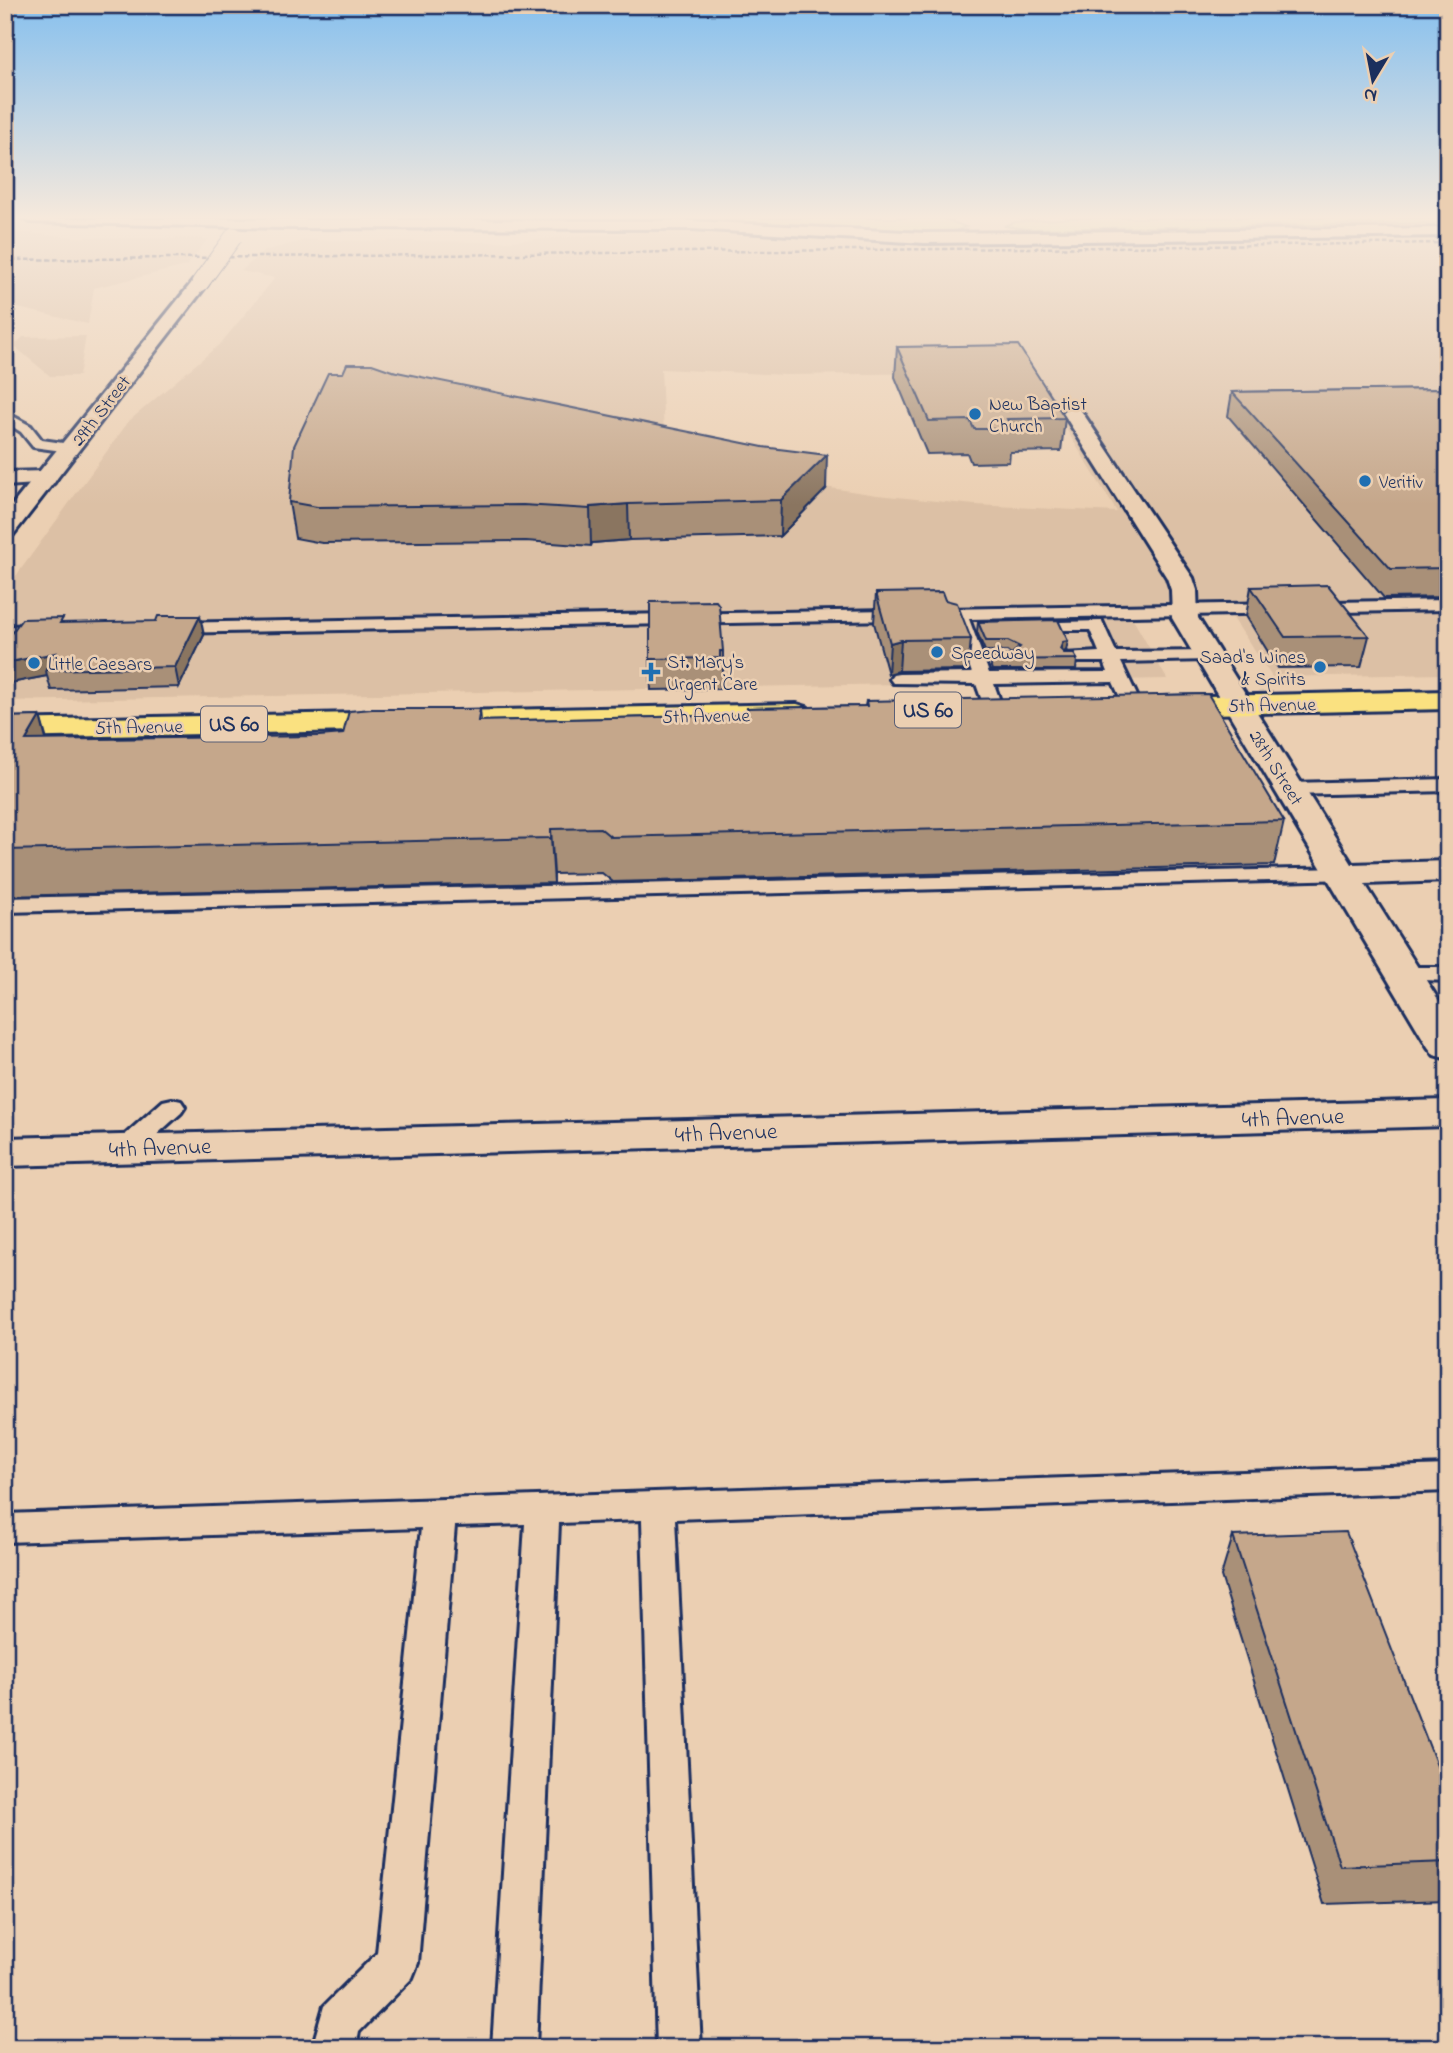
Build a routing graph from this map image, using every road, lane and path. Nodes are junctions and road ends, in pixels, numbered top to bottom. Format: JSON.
{"nodes":[{"id":1,"x":177,"y":314,"type":"edge"},
{"id":2,"x":1073,"y":413,"type":"dead end"},
{"id":3,"x":5,"y":416,"type":"edge"},
{"id":4,"x":70,"y":448,"type":"junction"},
{"id":5,"x":46,"y":478,"type":"junction"},
{"id":6,"x":5,"y":479,"type":"edge"},
{"id":7,"x":5,"y":530,"type":"edge"},
{"id":8,"x":1448,"y":605,"type":"edge"},
{"id":9,"x":1184,"y":610,"type":"junction"},
{"id":10,"x":1082,"y":619,"type":"junction"},
{"id":11,"x":155,"y":629,"type":"edge"},
{"id":12,"x":60,"y":630,"type":"edge"},
{"id":13,"x":5,"y":631,"type":"edge"},
{"id":14,"x":967,"y":636,"type":"junction"},
{"id":15,"x":1066,"y":650,"type":"edge"},
{"id":16,"x":1107,"y":650,"type":"junction"},
{"id":17,"x":993,"y":651,"type":"edge"},
{"id":18,"x":1207,"y":655,"type":"junction"},
{"id":19,"x":1118,"y":677,"type":"junction"},
{"id":20,"x":981,"y":678,"type":"junction"},
{"id":21,"x":899,"y":679,"type":"dead end"},
{"id":22,"x":1448,"y":700,"type":"edge"},
{"id":23,"x":1239,"y":704,"type":"junction"},
{"id":24,"x":1119,"y":707,"type":"joint"},
{"id":25,"x":994,"y":709,"type":"edge"},
{"id":26,"x":830,"y":712,"type":"edge"},
{"id":27,"x":5,"y":729,"type":"edge"},
{"id":28,"x":1448,"y":785,"type":"edge"},
{"id":29,"x":1292,"y":789,"type":"junction"},
{"id":30,"x":1448,"y":871,"type":"edge"},
{"id":31,"x":1344,"y":874,"type":"junction"},
{"id":32,"x":5,"y":905,"type":"edge"},
{"id":33,"x":1404,"y":974,"type":"junction"},
{"id":34,"x":1448,"y":974,"type":"edge"},
{"id":35,"x":1448,"y":1047,"type":"edge"},
{"id":36,"x":172,"y":1107,"type":"dead end"},
{"id":37,"x":1448,"y":1113,"type":"edge"},
{"id":38,"x":126,"y":1148,"type":"junction"},
{"id":39,"x":5,"y":1152,"type":"edge"},
{"id":40,"x":1448,"y":1478,"type":"edge"},
{"id":41,"x":658,"y":1506,"type":"junction"},
{"id":42,"x":543,"y":1510,"type":"junction"},
{"id":43,"x":439,"y":1513,"type":"junction"},
{"id":44,"x":5,"y":1528,"type":"edge"},
{"id":45,"x":334,"y":2048,"type":"edge"},
{"id":46,"x":514,"y":2048,"type":"edge"},
{"id":47,"x":678,"y":2048,"type":"edge"}],
"edges":[{"from":1,"to":4,"type":"main road","name":"29th Street","bridge":true},
{"from":2,"to":9,"type":"main road","name":"28th Street"},
{"from":3,"to":4,"type":"lane"},
{"from":4,"to":5,"type":"main road","name":"29th Street"},
{"from":5,"to":6,"type":"main road"},
{"from":5,"to":7,"type":"main road","name":"29th Street"},
{"from":8,"to":9,"type":"lane"},
{"from":9,"to":10,"type":"lane"},
{"from":9,"to":18,"type":"main road","name":"28th Street"},
{"from":10,"to":14,"type":"lane"},
{"from":10,"to":16,"type":"lane"},
{"from":11,"to":14,"type":"lane"},
{"from":12,"to":13,"type":"lane"},
{"from":14,"to":17,"type":"lane"},
{"from":14,"to":20,"type":"lane"},
{"from":15,"to":16,"type":"lane"},
{"from":16,"to":18,"type":"lane"},
{"from":16,"to":19,"type":"lane"},
{"from":18,"to":23,"type":"main road","name":"28th Street"},
{"from":19,"to":20,"type":"lane"},
{"from":19,"to":24,"type":"lane"},
{"from":20,"to":21,"type":"lane"},
{"from":20,"to":25,"type":"lane"},
{"from":22,"to":23,"type":"main road","name":"5th Avenue"},
{"from":23,"to":24,"type":"main road","name":"5th Avenue"},
{"from":23,"to":29,"type":"main road","name":"28th Street"},
{"from":26,"to":27,"type":"main road","name":"5th Avenue","number":"US 60"},
{"from":28,"to":29,"type":"lane"},
{"from":29,"to":31,"type":"main road","name":"28th Street"},
{"from":30,"to":31,"type":"main road"},
{"from":31,"to":32,"type":"lane"},
{"from":31,"to":33,"type":"main road","name":"28th Street"},
{"from":33,"to":34,"type":"lane"},
{"from":33,"to":35,"type":"main road","name":"28th Street"},
{"from":36,"to":38,"type":"lane"},
{"from":37,"to":38,"type":"main road","name":"4th Avenue"},
{"from":38,"to":39,"type":"main road","name":"4th Avenue"},
{"from":40,"to":41,"type":"lane"},
{"from":41,"to":42,"type":"lane"},
{"from":41,"to":47,"type":"lane"},
{"from":42,"to":43,"type":"lane"},
{"from":42,"to":46,"type":"lane"},
{"from":43,"to":44,"type":"lane"},
{"from":43,"to":45,"type":"lane"}]}
